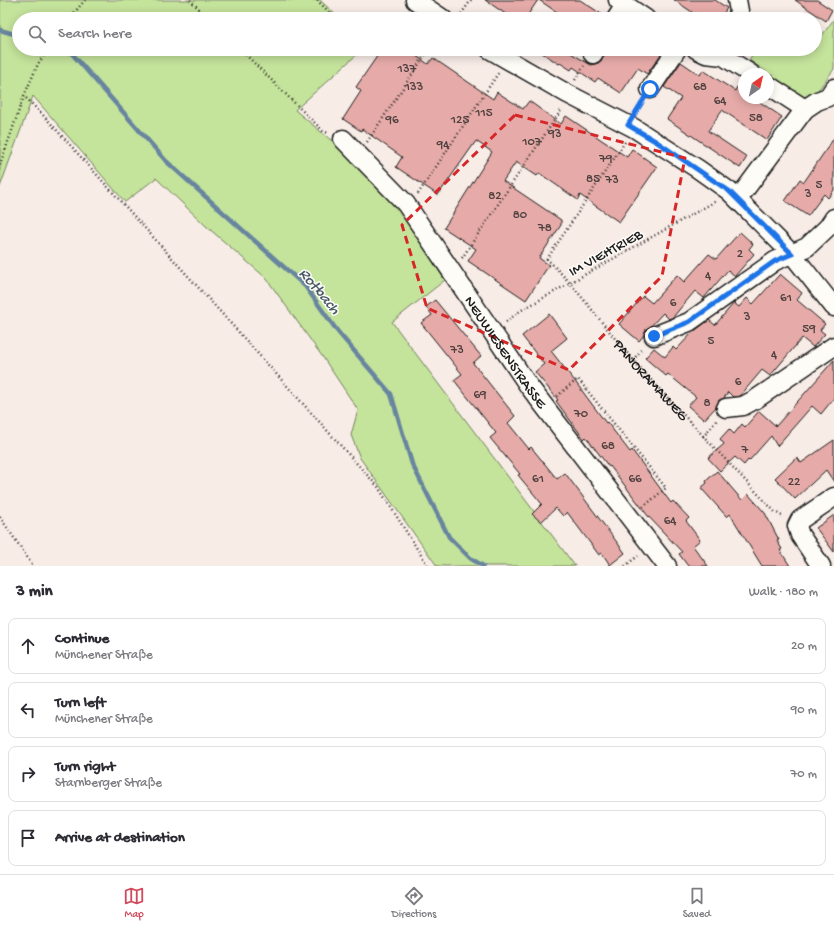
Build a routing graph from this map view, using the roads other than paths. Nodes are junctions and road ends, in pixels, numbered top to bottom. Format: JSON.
{"nodes":[{"id":1,"x":415,"y":0,"type":"edge"},
{"id":2,"x":737,"y":0,"type":"edge"},
{"id":3,"x":620,"y":8,"type":"edge"},
{"id":4,"x":433,"y":12,"type":"edge"},
{"id":5,"x":629,"y":12,"type":"edge"},
{"id":6,"x":739,"y":12,"type":"edge"},
{"id":7,"x":501,"y":56,"type":"edge"},
{"id":8,"x":672,"y":56,"type":"edge"},
{"id":9,"x":729,"y":56,"type":"edge"},
{"id":10,"x":744,"y":68,"type":"edge"},
{"id":11,"x":834,"y":88,"type":"edge"},
{"id":12,"x":650,"y":89,"type":"road end"},
{"id":13,"x":774,"y":89,"type":"edge"},
{"id":14,"x":805,"y":109,"type":"junction"},
{"id":15,"x":343,"y":139,"type":"road end"},
{"id":16,"x":733,"y":195,"type":"junction"},
{"id":17,"x":834,"y":218,"type":"edge"},
{"id":18,"x":792,"y":254,"type":"junction"},
{"id":19,"x":834,"y":307,"type":"edge"},
{"id":20,"x":654,"y":336,"type":"dead end"},
{"id":21,"x":834,"y":346,"type":"edge"},
{"id":22,"x":726,"y":408,"type":"road end"},
{"id":23,"x":834,"y":497,"type":"edge"},
{"id":24,"x":667,"y":566,"type":"edge"},
{"id":25,"x":821,"y":566,"type":"edge"}],
"edges":[{"from":1,"to":4,"type":"street"},
{"from":2,"to":6,"type":"street"},
{"from":3,"to":5,"type":"street"},
{"from":7,"to":16,"type":"street"},
{"from":8,"to":12,"type":"street"},
{"from":9,"to":10,"type":"street"},
{"from":11,"to":14,"type":"street"},
{"from":13,"to":14,"type":"street"},
{"from":14,"to":16,"type":"street"},
{"from":15,"to":24,"type":"street","name":"NEUWIESENSTRASSE"},
{"from":16,"to":18,"type":"street"},
{"from":17,"to":18,"type":"street"},
{"from":18,"to":19,"type":"street"},
{"from":18,"to":20,"type":"street"},
{"from":21,"to":22,"type":"street"},
{"from":23,"to":25,"type":"street"}]}
